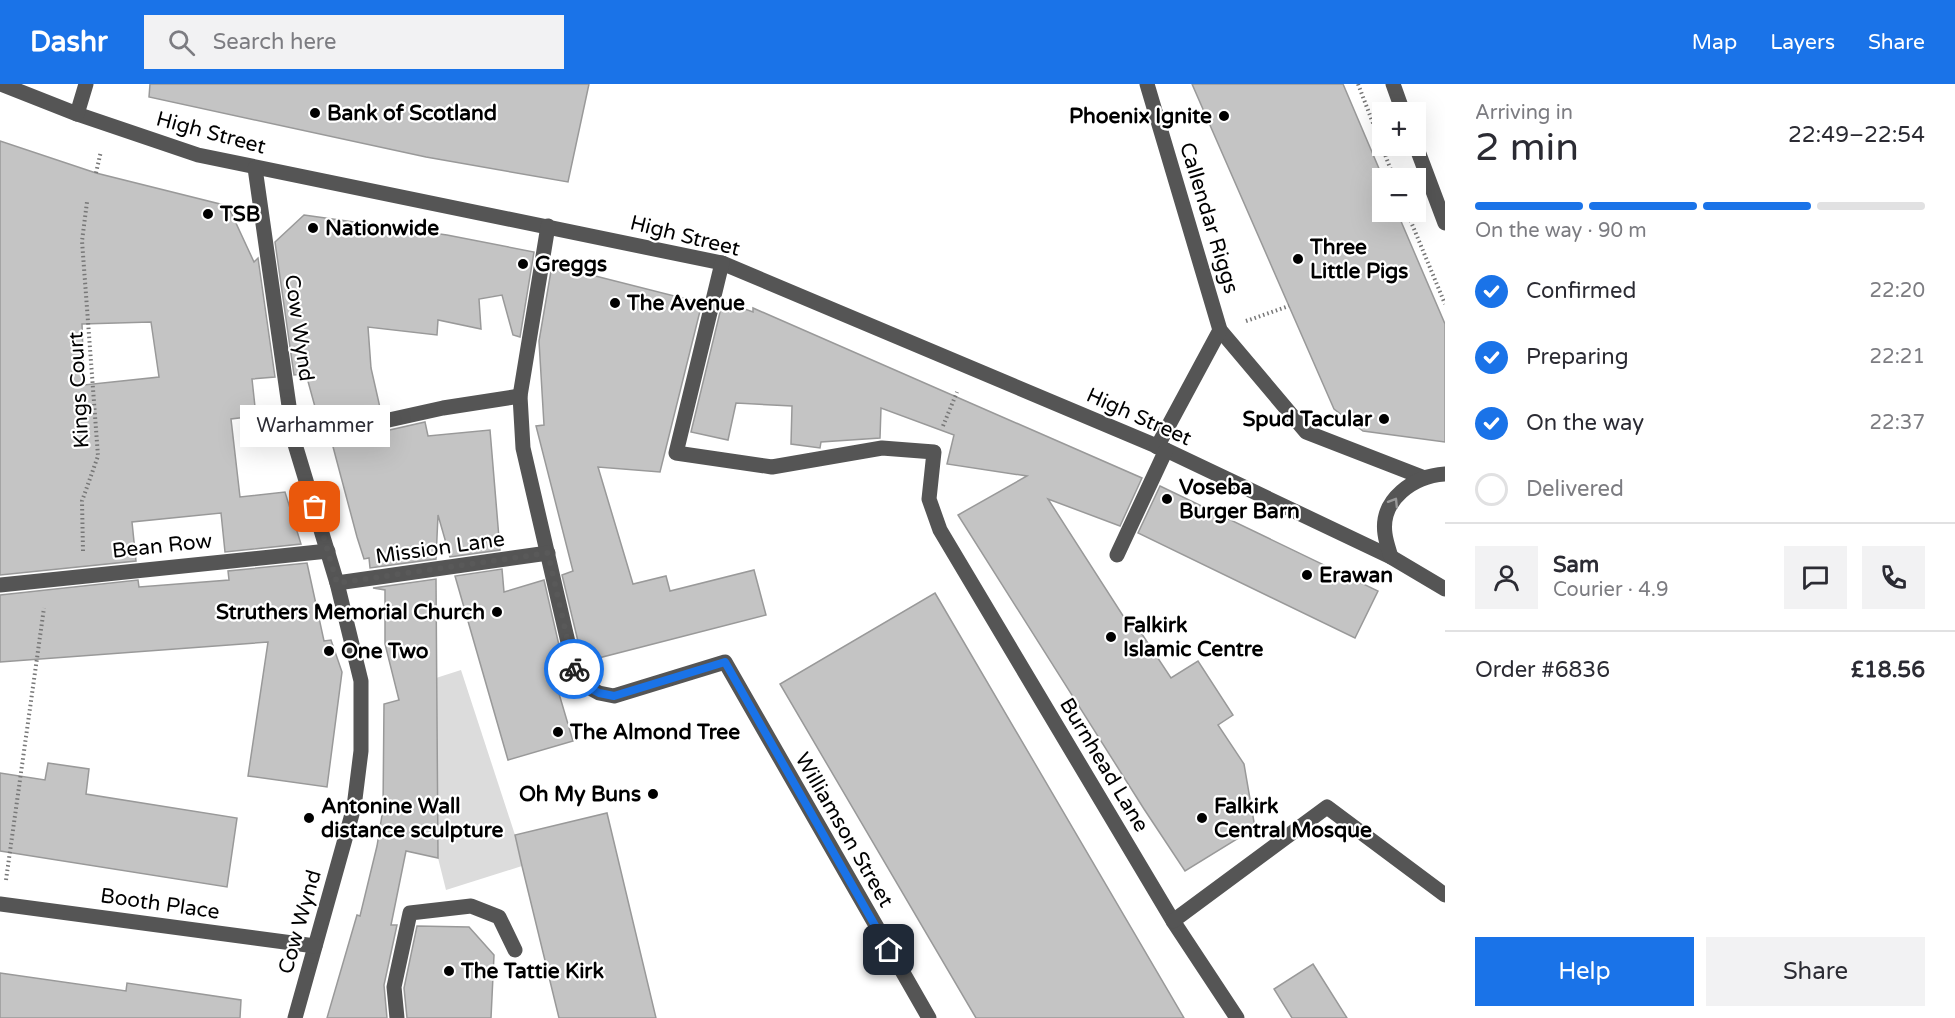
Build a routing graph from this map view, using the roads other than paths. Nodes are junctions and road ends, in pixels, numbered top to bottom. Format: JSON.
{"nodes":[{"id":1,"x":1,"y":84,"type":"edge"},
{"id":2,"x":86,"y":84,"type":"edge"},
{"id":3,"x":1147,"y":84,"type":"edge"},
{"id":4,"x":1393,"y":84,"type":"edge"},
{"id":5,"x":1399,"y":102,"type":"edge"},
{"id":6,"x":77,"y":114,"type":"junction"},
{"id":7,"x":1420,"y":156,"type":"edge"},
{"id":8,"x":255,"y":168,"type":"junction"},
{"id":9,"x":1445,"y":223,"type":"edge"},
{"id":10,"x":548,"y":226,"type":"junction"},
{"id":11,"x":722,"y":263,"type":"junction"},
{"id":12,"x":1220,"y":330,"type":"junction"},
{"id":13,"x":520,"y":396,"type":"junction"},
{"id":14,"x":294,"y":441,"type":"junction"},
{"id":15,"x":1161,"y":448,"type":"junction"},
{"id":16,"x":1444,"y":474,"type":"edge"},
{"id":17,"x":1422,"y":477,"type":"junction"},
{"id":18,"x":328,"y":551,"type":"junction"},
{"id":19,"x":548,"y":553,"type":"junction"},
{"id":20,"x":1117,"y":555,"type":"dead end"},
{"id":21,"x":1391,"y":557,"type":"junction"},
{"id":22,"x":337,"y":583,"type":"junction"},
{"id":23,"x":0,"y":585,"type":"edge"},
{"id":24,"x":1445,"y":589,"type":"edge"},
{"id":25,"x":1445,"y":895,"type":"edge"},
{"id":26,"x":1,"y":904,"type":"edge"},
{"id":27,"x":1173,"y":921,"type":"junction"},
{"id":28,"x":315,"y":946,"type":"junction"},
{"id":29,"x":515,"y":950,"type":"dead end"},
{"id":30,"x":295,"y":1018,"type":"edge"},
{"id":31,"x":397,"y":1018,"type":"edge"},
{"id":32,"x":929,"y":1018,"type":"edge"},
{"id":33,"x":1237,"y":1018,"type":"edge"}],
"edges":[{"from":1,"to":6,"type":"street","name":"High Street"},
{"from":2,"to":6,"type":"street"},
{"from":3,"to":12,"type":"street","name":"Callendar Riggs"},
{"from":4,"to":5,"type":"street"},
{"from":6,"to":8,"type":"street","name":"High Street"},
{"from":7,"to":9,"type":"street"},
{"from":8,"to":10,"type":"street","name":"High Street"},
{"from":8,"to":14,"type":"street","name":"Cow Wynd"},
{"from":10,"to":11,"type":"street","name":"High Street"},
{"from":10,"to":13,"type":"street"},
{"from":11,"to":15,"type":"street","name":"High Street"},
{"from":11,"to":27,"type":"street","name":"Burnhead Lane"},
{"from":12,"to":15,"type":"street"},
{"from":12,"to":17,"type":"street","name":"Callendar Riggs"},
{"from":13,"to":14,"type":"street"},
{"from":13,"to":19,"type":"street"},
{"from":14,"to":18,"type":"street","name":"Cow Wynd"},
{"from":15,"to":20,"type":"street"},
{"from":15,"to":21,"type":"street","name":"High Street"},
{"from":16,"to":17,"type":"street"},
{"from":21,"to":17,"type":"street","one_way":true},
{"from":18,"to":22,"type":"street","name":"Cow Wynd"},
{"from":18,"to":23,"type":"street","name":"Bean Row"},
{"from":19,"to":22,"type":"street","name":"Mission Lane"},
{"from":19,"to":32,"type":"street","name":"Williamson Street"},
{"from":21,"to":24,"type":"street","name":"High Street"},
{"from":22,"to":28,"type":"street","name":"Cow Wynd"},
{"from":25,"to":27,"type":"street"},
{"from":26,"to":28,"type":"street","name":"Booth Place"},
{"from":27,"to":33,"type":"street","name":"Burnhead Lane"},
{"from":28,"to":30,"type":"street","name":"Cow Wynd"},
{"from":29,"to":31,"type":"street"}]}
